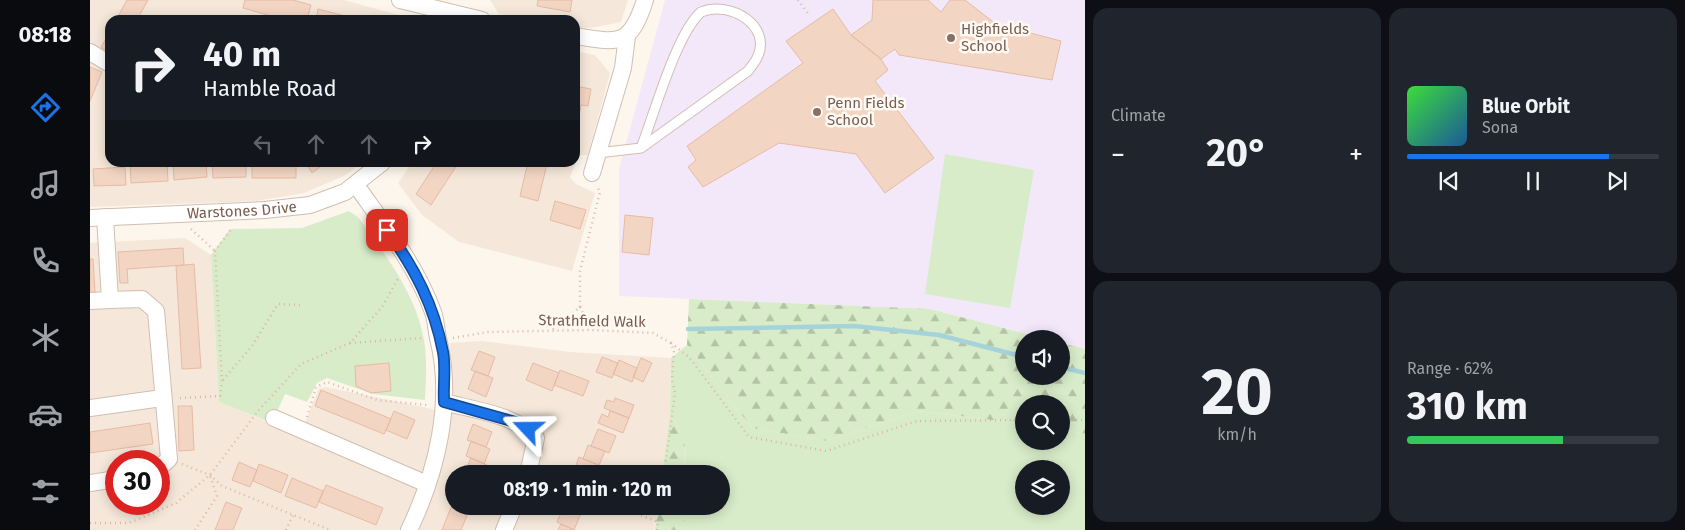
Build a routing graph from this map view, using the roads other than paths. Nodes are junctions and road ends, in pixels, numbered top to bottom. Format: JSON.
{"nodes":[{"id":1,"x":400,"y":0,"type":"edge"},
{"id":2,"x":645,"y":0,"type":"edge"},
{"id":3,"x":452,"y":11,"type":"edge"},
{"id":4,"x":465,"y":15,"type":"edge"},
{"id":5,"x":627,"y":36,"type":"junction"},
{"id":6,"x":580,"y":37,"type":"edge"},
{"id":7,"x":90,"y":52,"type":"edge"},
{"id":8,"x":105,"y":61,"type":"edge"},
{"id":9,"x":641,"y":148,"type":"junction"},
{"id":10,"x":598,"y":153,"type":"junction"},
{"id":11,"x":377,"y":167,"type":"edge"},
{"id":12,"x":592,"y":173,"type":"road end"},
{"id":13,"x":356,"y":185,"type":"junction"},
{"id":14,"x":98,"y":218,"type":"edge"},
{"id":15,"x":110,"y":300,"type":"junction"},
{"id":16,"x":90,"y":301,"type":"edge"},
{"id":17,"x":162,"y":398,"type":"junction"},
{"id":18,"x":436,"y":404,"type":"junction"},
{"id":19,"x":90,"y":408,"type":"edge"},
{"id":20,"x":274,"y":418,"type":"dead end"},
{"id":21,"x":164,"y":450,"type":"edge"},
{"id":22,"x":530,"y":465,"type":"edge"},
{"id":23,"x":105,"y":480,"type":"edge"},
{"id":24,"x":90,"y":482,"type":"edge"},
{"id":25,"x":427,"y":484,"type":"junction"},
{"id":26,"x":510,"y":515,"type":"edge"},
{"id":27,"x":409,"y":530,"type":"edge"},
{"id":28,"x":504,"y":530,"type":"edge"}],
"edges":[{"from":1,"to":3,"type":"street"},
{"from":2,"to":5,"type":"street"},
{"from":3,"to":4,"type":"street"},
{"from":5,"to":6,"type":"street"},
{"from":5,"to":10,"type":"street"},
{"from":7,"to":8,"type":"street"},
{"from":9,"to":9,"type":"lane"},
{"from":9,"to":10,"type":"lane"},
{"from":10,"to":12,"type":"street"},
{"from":11,"to":13,"type":"street","name":"Warstones Drive"},
{"from":13,"to":14,"type":"street","name":"Warstones Drive"},
{"from":13,"to":18,"type":"street"},
{"from":14,"to":15,"type":"street"},
{"from":15,"to":16,"type":"street"},
{"from":15,"to":17,"type":"street"},
{"from":17,"to":19,"type":"street"},
{"from":17,"to":21,"type":"street"},
{"from":18,"to":22,"type":"street"},
{"from":18,"to":25,"type":"street"},
{"from":20,"to":25,"type":"street"},
{"from":23,"to":24,"type":"street"},
{"from":25,"to":27,"type":"street"},
{"from":26,"to":28,"type":"street"}]}
